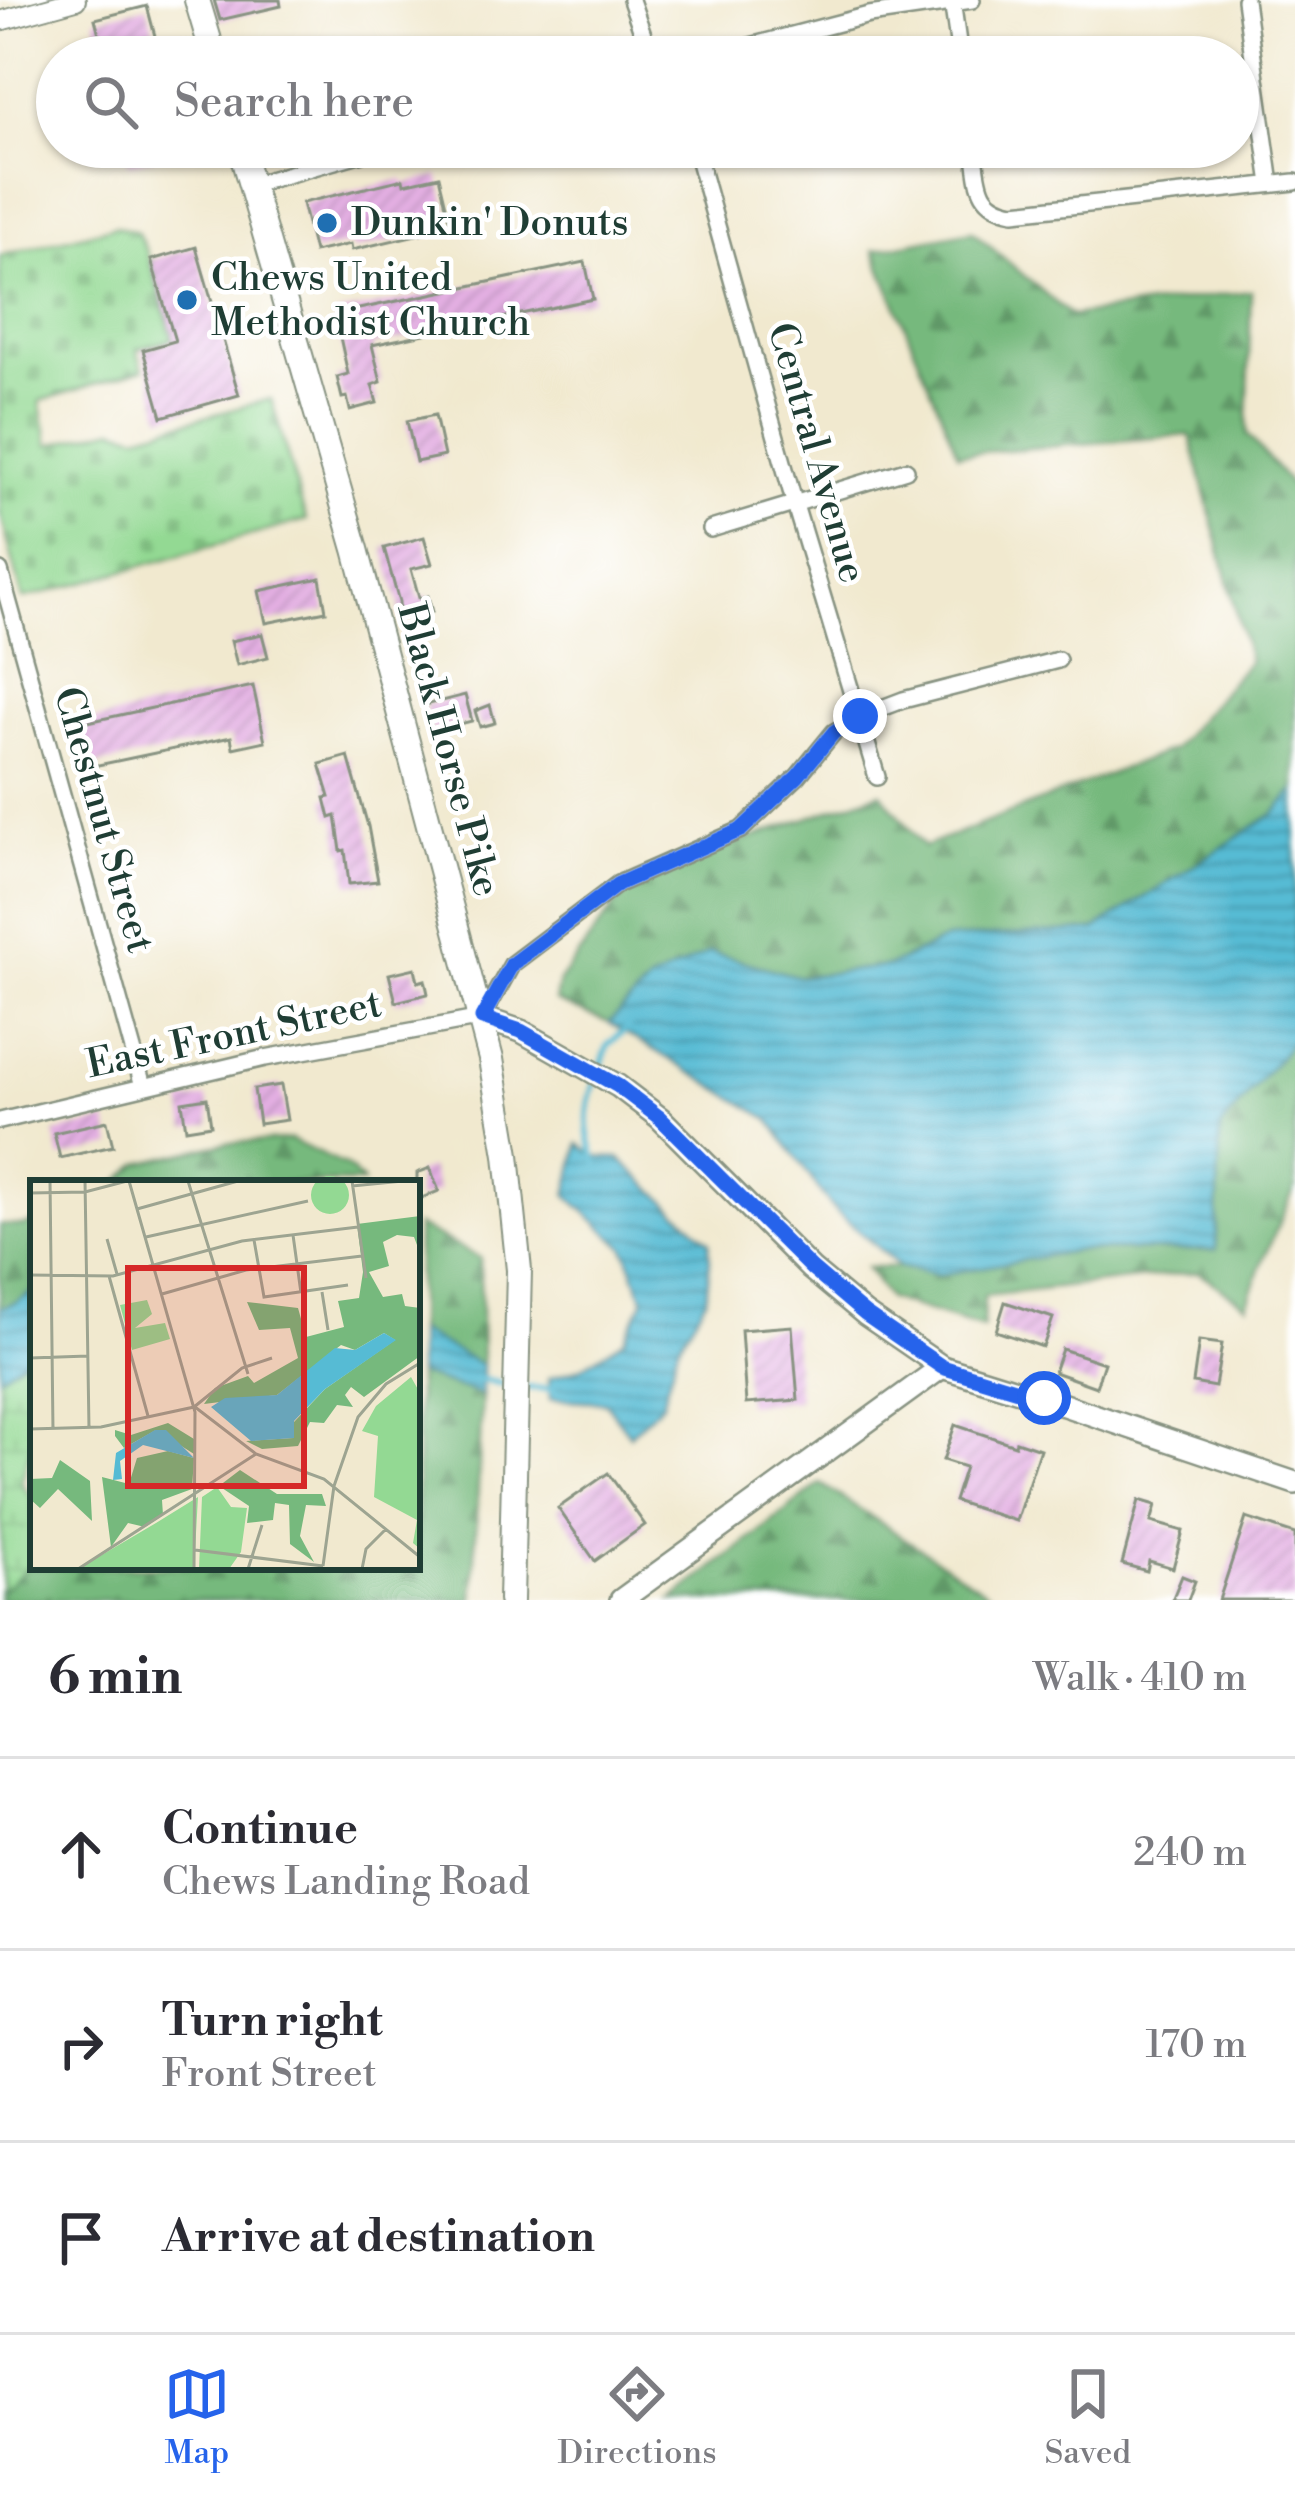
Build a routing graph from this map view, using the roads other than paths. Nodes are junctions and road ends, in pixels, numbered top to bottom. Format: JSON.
{"nodes":[{"id":1,"x":76,"y":0,"type":"edge"},
{"id":2,"x":197,"y":0,"type":"edge"},
{"id":3,"x":632,"y":0,"type":"edge"},
{"id":4,"x":972,"y":0,"type":"edge"},
{"id":5,"x":1245,"y":0,"type":"edge"},
{"id":6,"x":952,"y":1,"type":"edge"},
{"id":7,"x":0,"y":21,"type":"edge"},
{"id":8,"x":208,"y":36,"type":"edge"},
{"id":9,"x":644,"y":36,"type":"edge"},
{"id":10,"x":788,"y":36,"type":"edge"},
{"id":11,"x":957,"y":36,"type":"edge"},
{"id":12,"x":1250,"y":36,"type":"edge"},
{"id":13,"x":1259,"y":99,"type":"edge"},
{"id":14,"x":246,"y":168,"type":"edge"},
{"id":15,"x":310,"y":168,"type":"edge"},
{"id":16,"x":700,"y":168,"type":"edge"},
{"id":17,"x":978,"y":168,"type":"edge"},
{"id":18,"x":1295,"y":182,"type":"edge"},
{"id":19,"x":1271,"y":184,"type":"junction"},
{"id":20,"x":251,"y":185,"type":"junction"},
{"id":21,"x":906,"y":470,"type":"dead end"},
{"id":22,"x":795,"y":505,"type":"junction"},
{"id":23,"x":711,"y":529,"type":"dead end"},
{"id":24,"x":0,"y":571,"type":"edge"},
{"id":25,"x":1058,"y":660,"type":"dead end"},
{"id":26,"x":860,"y":716,"type":"junction"},
{"id":27,"x":878,"y":777,"type":"dead end"},
{"id":28,"x":482,"y":1018,"type":"junction"},
{"id":29,"x":143,"y":1086,"type":"junction"},
{"id":30,"x":0,"y":1121,"type":"edge"},
{"id":31,"x":942,"y":1367,"type":"junction"},
{"id":32,"x":1295,"y":1483,"type":"edge"},
{"id":33,"x":511,"y":1600,"type":"edge"},
{"id":34,"x":621,"y":1600,"type":"edge"}],
"edges":[{"from":1,"to":7,"type":"street"},
{"from":2,"to":8,"type":"main road"},
{"from":3,"to":9,"type":"street"},
{"from":4,"to":6,"type":"street"},
{"from":5,"to":12,"type":"street"},
{"from":6,"to":10,"type":"street"},
{"from":6,"to":11,"type":"street"},
{"from":13,"to":19,"type":"street"},
{"from":14,"to":20,"type":"main road","name":"Black Horse Pike"},
{"from":15,"to":20,"type":"street"},
{"from":16,"to":22,"type":"street","name":"Central Avenue"},
{"from":17,"to":19,"type":"street"},
{"from":18,"to":19,"type":"street"},
{"from":20,"to":28,"type":"main road","name":"Black Horse Pike"},
{"from":21,"to":22,"type":"street"},
{"from":22,"to":23,"type":"street"},
{"from":22,"to":26,"type":"street","name":"Central Avenue"},
{"from":24,"to":29,"type":"street","name":"Chestnut Street"},
{"from":25,"to":26,"type":"street"},
{"from":26,"to":27,"type":"street","name":"Central Avenue"},
{"from":26,"to":28,"type":"street"},
{"from":28,"to":29,"type":"street","name":"East Front Street"},
{"from":28,"to":31,"type":"main road"},
{"from":28,"to":33,"type":"main road","name":"Black Horse Pike"},
{"from":29,"to":30,"type":"street","name":"East Front Street"},
{"from":31,"to":32,"type":"main road"},
{"from":31,"to":34,"type":"main road"}]}
